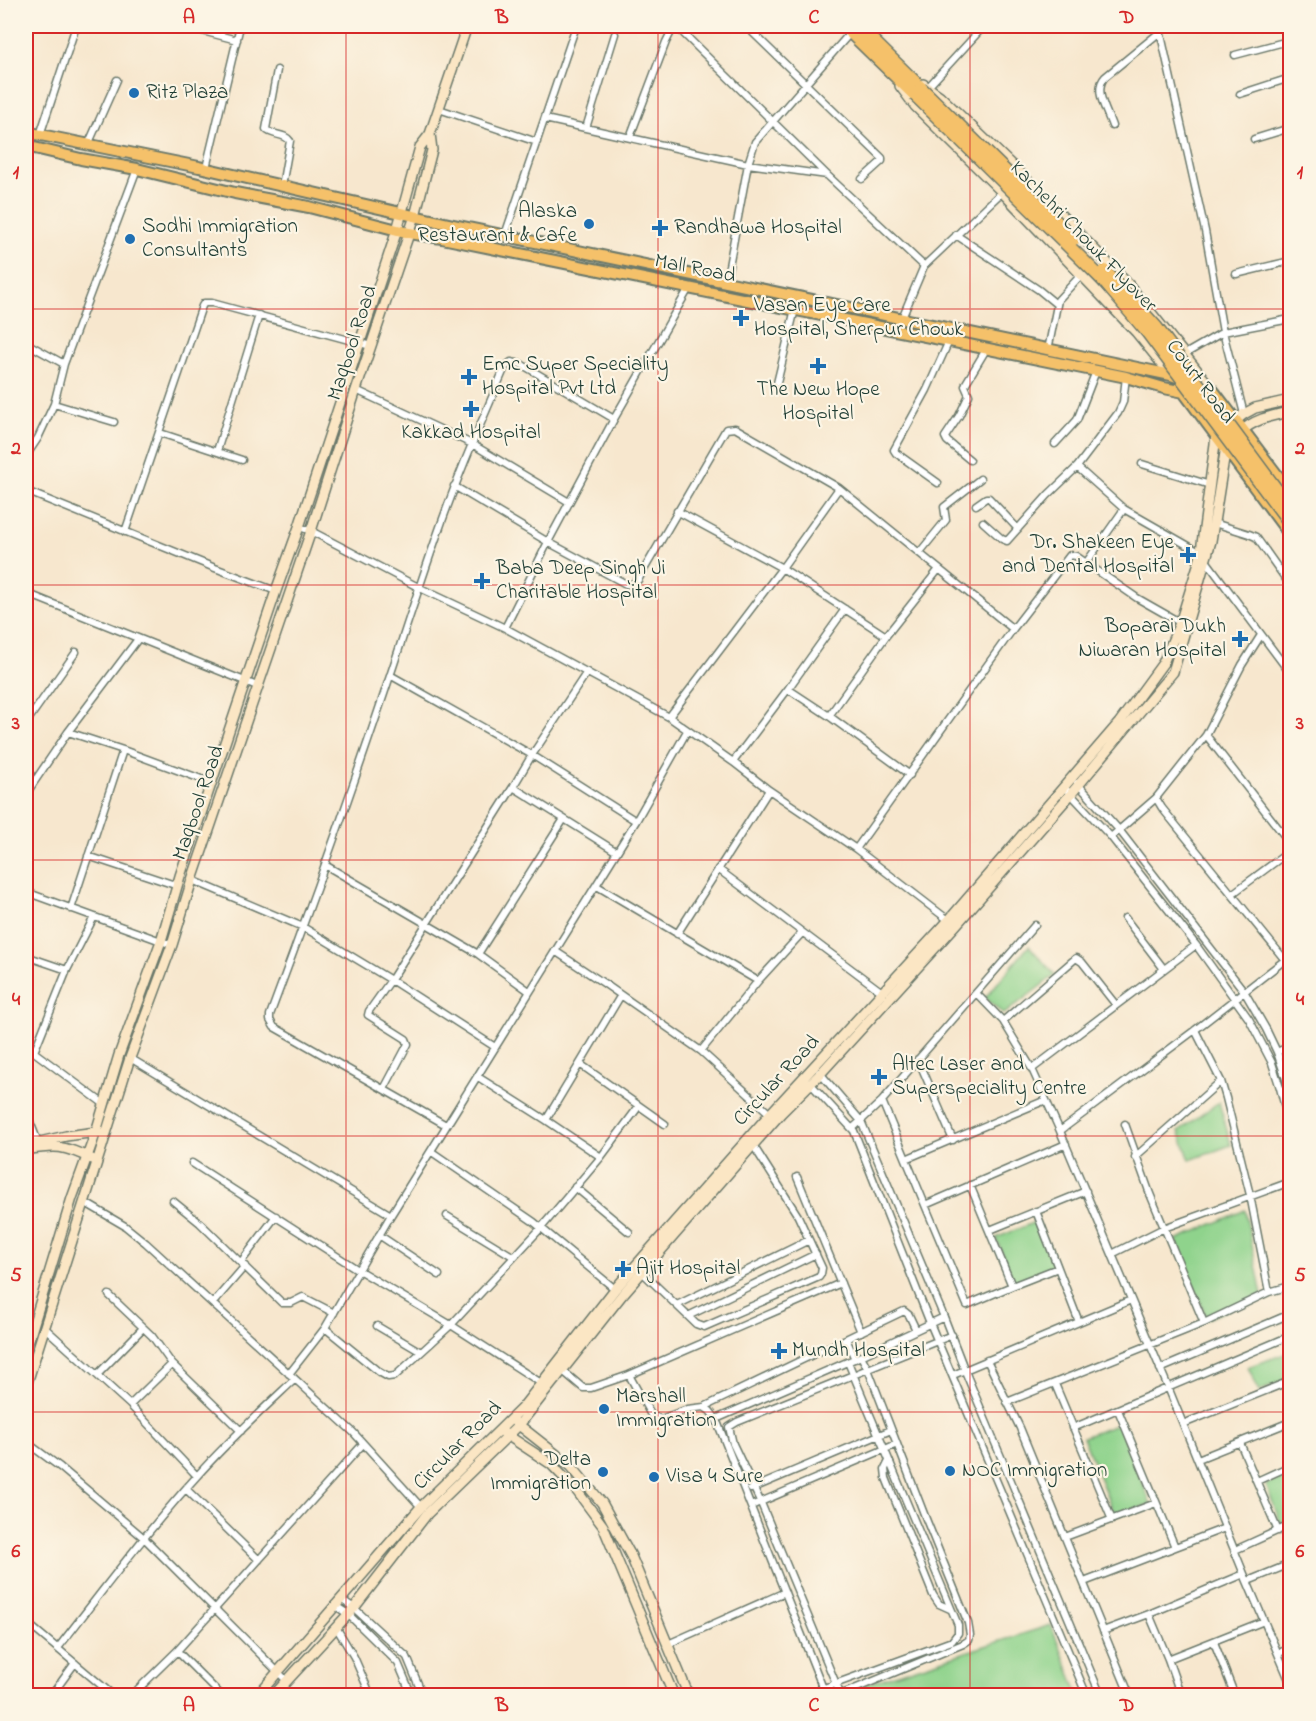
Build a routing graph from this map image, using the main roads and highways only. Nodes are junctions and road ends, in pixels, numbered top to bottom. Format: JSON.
{"nodes":[{"id":1,"x":851,"y":28,"type":"edge"},
{"id":2,"x":921,"y":90,"type":"junction"},
{"id":3,"x":26,"y":132,"type":"edge"},
{"id":4,"x":26,"y":146,"type":"edge"},
{"id":5,"x":1171,"y":375,"type":"junction"},
{"id":6,"x":1212,"y":389,"type":"joint"},
{"id":7,"x":1184,"y":392,"type":"junction"},
{"id":8,"x":1290,"y":492,"type":"edge"},
{"id":9,"x":1290,"y":508,"type":"edge"},
{"id":10,"x":1290,"y":523,"type":"edge"},
{"id":11,"x":1290,"y":535,"type":"edge"}],
"edges":[{"from":1,"to":2,"type":"highway","name":"Kachehri Chowk Flyover"},
{"from":1,"to":2,"type":"highway","name":"Kachehri Chowk Flyover"},
{"from":2,"to":9,"type":"highway","name":"Kachehri Chowk Flyover","bridge":true},
{"from":2,"to":10,"type":"highway","name":"Kachehri Chowk Flyover","bridge":true},
{"from":3,"to":5,"type":"main road","name":"Mall Road"},
{"from":4,"to":7,"type":"main road","name":"Mall Road"},
{"from":5,"to":6,"type":"main road","name":"Mall Road"},
{"from":5,"to":7,"type":"main road","name":"Court Road"},
{"from":6,"to":8,"type":"main road","name":"Court Road"},
{"from":7,"to":11,"type":"main road","name":"Court Road"}]}
